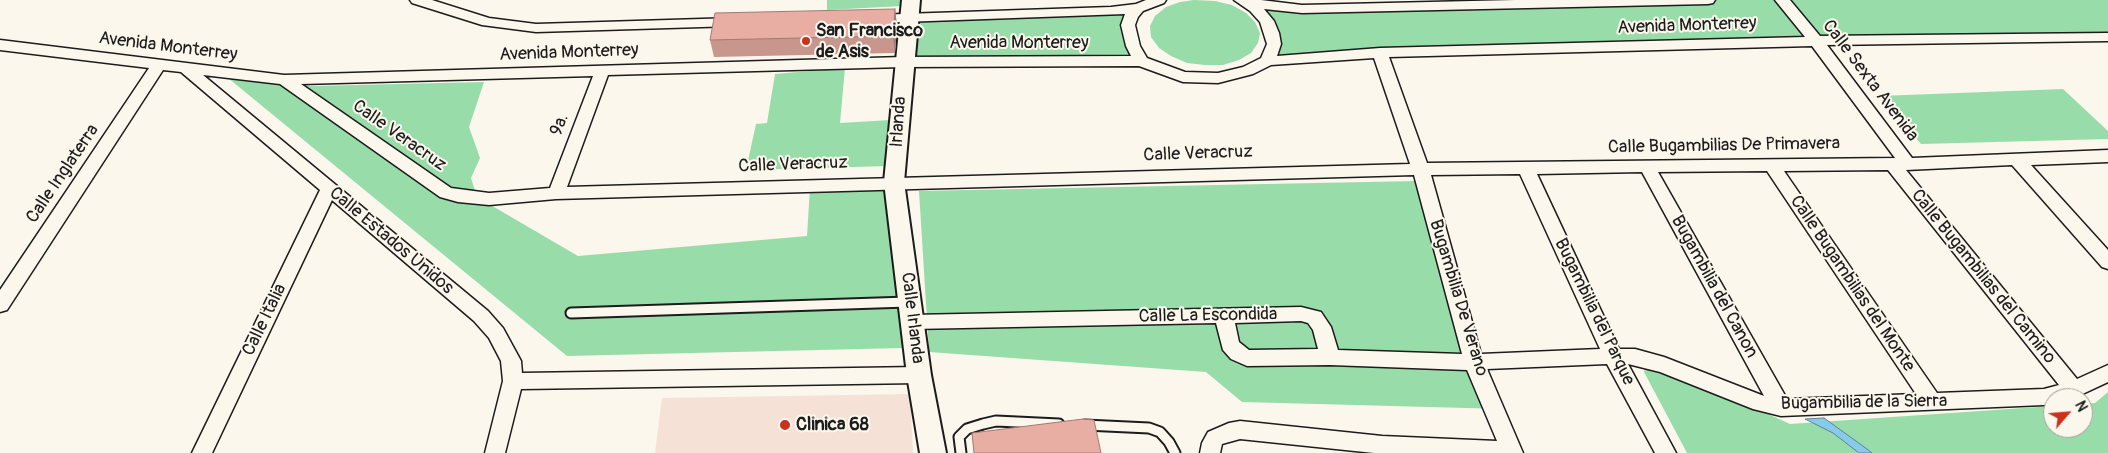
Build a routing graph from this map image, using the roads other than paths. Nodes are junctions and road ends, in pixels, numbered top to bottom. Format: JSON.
{"nodes":[{"id":1,"x":417,"y":0,"type":"edge"},
{"id":2,"x":911,"y":0,"type":"edge"},
{"id":3,"x":1158,"y":0,"type":"edge"},
{"id":4,"x":1242,"y":0,"type":"edge"},
{"id":5,"x":1708,"y":0,"type":"edge"},
{"id":6,"x":1782,"y":0,"type":"edge"},
{"id":7,"x":1355,"y":4,"type":"edge"},
{"id":8,"x":1138,"y":8,"type":"junction"},
{"id":9,"x":908,"y":18,"type":"junction"},
{"id":10,"x":860,"y":19,"type":"edge"},
{"id":11,"x":752,"y":22,"type":"edge"},
{"id":12,"x":2108,"y":37,"type":"edge"},
{"id":13,"x":1816,"y":41,"type":"junction"},
{"id":14,"x":0,"y":45,"type":"edge"},
{"id":15,"x":1380,"y":54,"type":"junction"},
{"id":16,"x":1141,"y":61,"type":"junction"},
{"id":17,"x":1268,"y":61,"type":"junction"},
{"id":18,"x":904,"y":62,"type":"junction"},
{"id":19,"x":159,"y":65,"type":"junction"},
{"id":20,"x":187,"y":69,"type":"junction"},
{"id":21,"x":602,"y":71,"type":"junction"},
{"id":22,"x":284,"y":80,"type":"junction"},
{"id":23,"x":2108,"y":156,"type":"edge"},
{"id":24,"x":2017,"y":160,"type":"junction"},
{"id":25,"x":1900,"y":164,"type":"junction"},
{"id":26,"x":1772,"y":165,"type":"junction"},
{"id":27,"x":1647,"y":166,"type":"junction"},
{"id":28,"x":1526,"y":169,"type":"junction"},
{"id":29,"x":1340,"y":170,"type":"joint"},
{"id":30,"x":1421,"y":170,"type":"junction"},
{"id":31,"x":894,"y":182,"type":"junction"},
{"id":32,"x":329,"y":188,"type":"junction"},
{"id":33,"x":556,"y":193,"type":"junction"},
{"id":34,"x":2108,"y":262,"type":"edge"},
{"id":35,"x":0,"y":305,"type":"edge"},
{"id":36,"x":911,"y":312,"type":"junction"},
{"id":37,"x":571,"y":313,"type":"dead end"},
{"id":38,"x":1224,"y":316,"type":"junction"},
{"id":39,"x":1613,"y":356,"type":"junction"},
{"id":40,"x":1330,"y":357,"type":"junction"},
{"id":41,"x":1474,"y":362,"type":"junction"},
{"id":42,"x":2108,"y":373,"type":"edge"},
{"id":43,"x":919,"y":375,"type":"junction"},
{"id":44,"x":513,"y":381,"type":"junction"},
{"id":45,"x":2072,"y":388,"type":"edge"},
{"id":46,"x":2078,"y":388,"type":"edge"},
{"id":47,"x":2043,"y":397,"type":"edge"},
{"id":48,"x":1932,"y":402,"type":"junction"},
{"id":49,"x":1781,"y":408,"type":"junction"},
{"id":50,"x":1213,"y":446,"type":"edge"},
{"id":51,"x":1383,"y":449,"type":"edge"},
{"id":52,"x":1512,"y":452,"type":"edge"},
{"id":53,"x":202,"y":453,"type":"edge"},
{"id":54,"x":495,"y":453,"type":"edge"},
{"id":55,"x":932,"y":453,"type":"edge"},
{"id":56,"x":961,"y":453,"type":"edge"},
{"id":57,"x":1175,"y":453,"type":"edge"},
{"id":58,"x":1666,"y":453,"type":"edge"}],
"edges":[{"from":1,"to":11,"type":"street","name":"Avenida Monterrey"},
{"from":2,"to":9,"type":"street","name":"Irlanda"},
{"from":3,"to":8,"type":"street","name":"Avenida Monterrey"},
{"from":4,"to":7,"type":"street","name":"Avenida Monterrey"},
{"from":4,"to":17,"type":"street","name":"Avenida Monterrey"},
{"from":5,"to":7,"type":"street","name":"Avenida Monterrey"},
{"from":6,"to":13,"type":"street","name":"Calle Sexta Avenida"},
{"from":8,"to":9,"type":"street","name":"Avenida Monterrey"},
{"from":8,"to":16,"type":"street"},
{"from":9,"to":10,"type":"street","name":"Avenida Monterrey"},
{"from":9,"to":18,"type":"street","name":"Irlanda"},
{"from":12,"to":13,"type":"street","name":"Avenida Monterrey"},
{"from":13,"to":15,"type":"street","name":"Avenida Monterrey"},
{"from":13,"to":25,"type":"street","name":"Calle Sexta Avenida"},
{"from":14,"to":19,"type":"street","name":"Avenida Monterrey"},
{"from":15,"to":17,"type":"street","name":"Avenida Monterrey"},
{"from":15,"to":30,"type":"street","name":"Bugambilia De Verano"},
{"from":16,"to":17,"type":"street","name":"Avenida Monterrey"},
{"from":16,"to":18,"type":"street","name":"Avenida Monterrey"},
{"from":18,"to":21,"type":"street","name":"Avenida Monterrey"},
{"from":18,"to":31,"type":"street","name":"Irlanda"},
{"from":19,"to":20,"type":"street","name":"Avenida Monterrey"},
{"from":19,"to":35,"type":"street","name":"Calle Inglaterra"},
{"from":20,"to":22,"type":"street","name":"Avenida Monterrey"},
{"from":20,"to":32,"type":"street","name":"Calle Estados Unidos"},
{"from":21,"to":22,"type":"street","name":"Avenida Monterrey"},
{"from":21,"to":33,"type":"street","name":"9a."},
{"from":22,"to":33,"type":"street","name":"Calle Veracruz"},
{"from":23,"to":24,"type":"street","name":"Calle Bugambilias De Primavera"},
{"from":24,"to":25,"type":"street","name":"Calle Bugambilias De Primavera"},
{"from":24,"to":34,"type":"street"},
{"from":25,"to":26,"type":"street","name":"Calle Bugambilias De Primavera"},
{"from":25,"to":45,"type":"street","name":"Calle Bugambilias del Camino"},
{"from":26,"to":27,"type":"street","name":"Calle Bugambilias De Primavera"},
{"from":26,"to":48,"type":"street","name":"Calle Bugambilias del Monte"},
{"from":27,"to":28,"type":"street","name":"Calle Bugambilias De Primavera"},
{"from":27,"to":49,"type":"street","name":"Bugambilia del Canon"},
{"from":28,"to":30,"type":"street","name":"Calle Bugambilias De Primavera"},
{"from":28,"to":39,"type":"street","name":"Bugambilia del Parque"},
{"from":29,"to":30,"type":"street","name":"Calle Bugambilias De Primavera"},
{"from":29,"to":31,"type":"street","name":"Calle Veracruz"},
{"from":30,"to":41,"type":"street","name":"Bugambilia De Verano"},
{"from":31,"to":33,"type":"street","name":"Calle Veracruz"},
{"from":31,"to":36,"type":"street","name":"Calle Irlanda"},
{"from":32,"to":44,"type":"street","name":"Calle Estados Unidos"},
{"from":32,"to":53,"type":"street","name":"Calle Italia"},
{"from":36,"to":37,"type":"lane"},
{"from":36,"to":38,"type":"street","name":"Calle La Escondida"},
{"from":36,"to":43,"type":"street","name":"Calle Irlanda"},
{"from":38,"to":40,"type":"street","name":"Calle La Escondida"},
{"from":38,"to":40,"type":"street"},
{"from":39,"to":41,"type":"street","name":"Bugambilia de la Sierra"},
{"from":39,"to":49,"type":"street","name":"Bugambilia de la Sierra"},
{"from":39,"to":58,"type":"street","name":"Bugambilia del Parque"},
{"from":40,"to":41,"type":"street"},
{"from":41,"to":52,"type":"street","name":"Bugambilia De Verano"},
{"from":42,"to":46,"type":"street","name":"Bugambilia de la Sierra"},
{"from":43,"to":44,"type":"street"},
{"from":43,"to":55,"type":"street","name":"Calle Irlanda"},
{"from":44,"to":54,"type":"street","name":"Calle Estados Unidos"},
{"from":47,"to":48,"type":"street","name":"Bugambilia de la Sierra"},
{"from":48,"to":49,"type":"street","name":"Bugambilia de la Sierra"},
{"from":50,"to":51,"type":"street"},
{"from":51,"to":52,"type":"street"},
{"from":56,"to":57,"type":"lane"}]}
